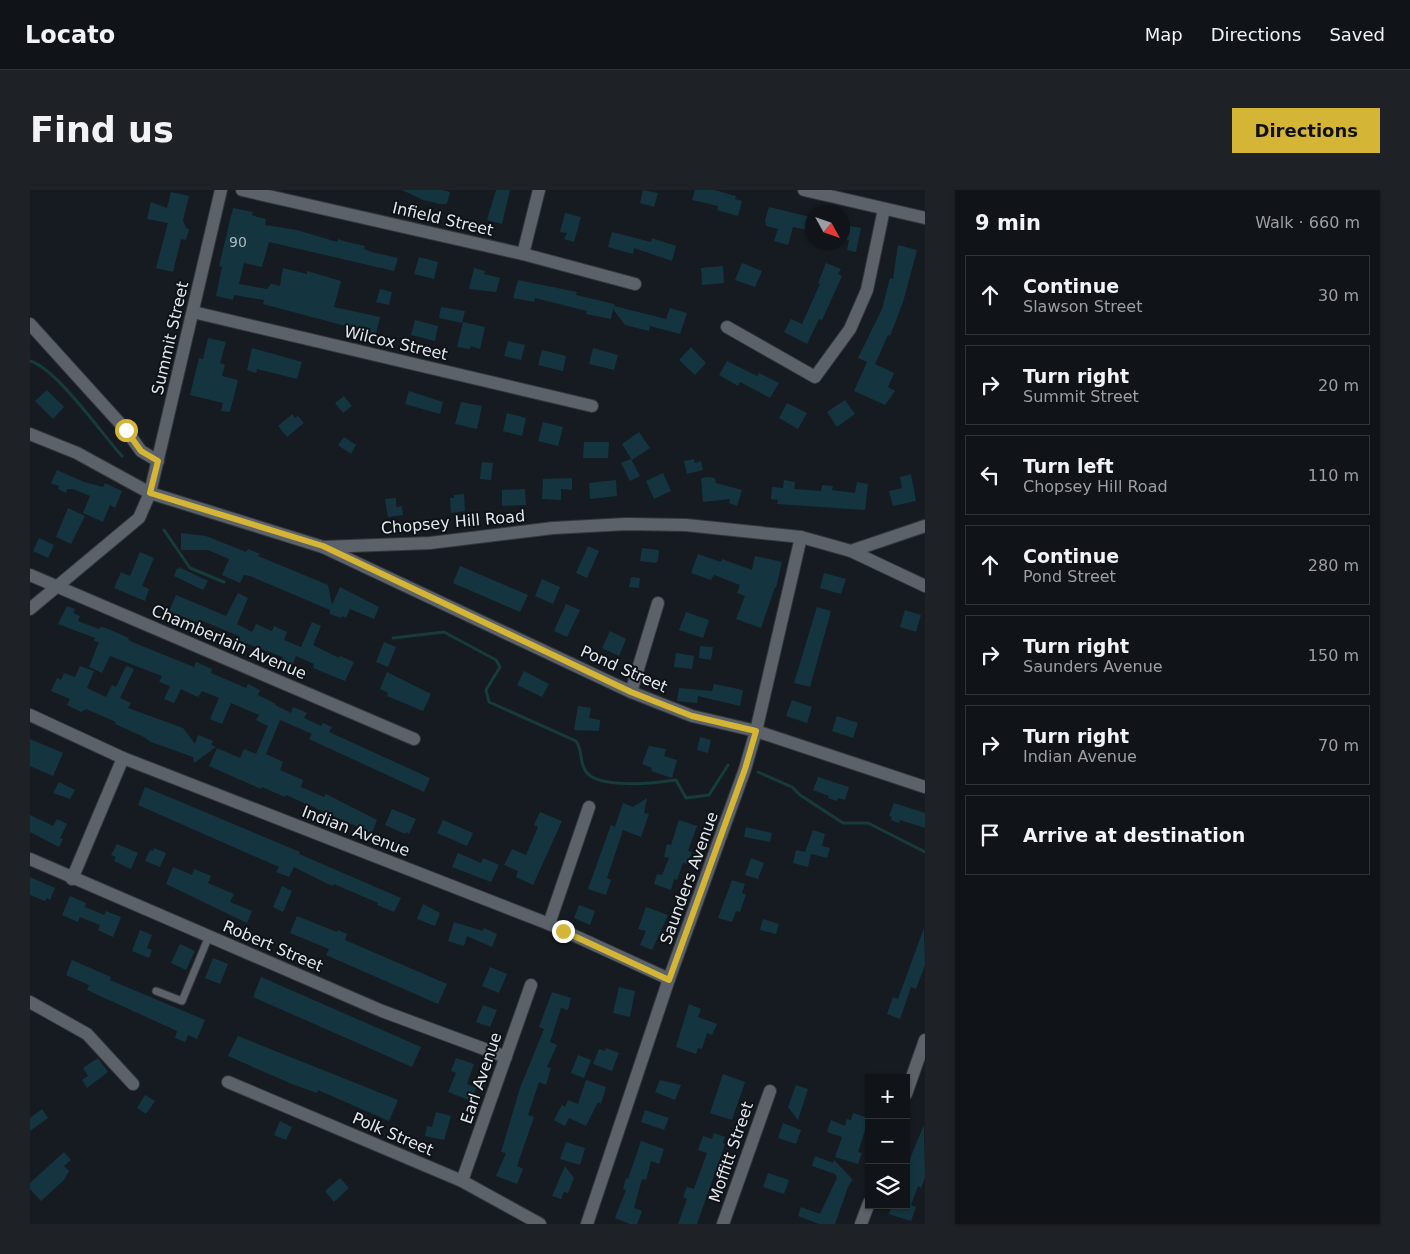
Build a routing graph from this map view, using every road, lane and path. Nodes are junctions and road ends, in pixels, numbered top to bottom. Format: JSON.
{"nodes":[{"id":1,"x":221,"y":190,"type":"edge"},
{"id":2,"x":242,"y":190,"type":"edge"},
{"id":3,"x":539,"y":190,"type":"edge"},
{"id":4,"x":804,"y":190,"type":"edge"},
{"id":5,"x":884,"y":209,"type":"junction"},
{"id":6,"x":925,"y":218,"type":"edge"},
{"id":7,"x":523,"y":254,"type":"junction"},
{"id":8,"x":635,"y":284,"type":"dead end"},
{"id":9,"x":193,"y":312,"type":"junction"},
{"id":10,"x":30,"y":324,"type":"edge"},
{"id":11,"x":727,"y":326,"type":"dead end"},
{"id":12,"x":592,"y":406,"type":"dead end"},
{"id":13,"x":30,"y":434,"type":"edge"},
{"id":14,"x":158,"y":461,"type":"junction"},
{"id":15,"x":150,"y":493,"type":"junction"},
{"id":16,"x":925,"y":526,"type":"edge"},
{"id":17,"x":801,"y":537,"type":"junction"},
{"id":18,"x":323,"y":546,"type":"junction"},
{"id":19,"x":851,"y":552,"type":"junction"},
{"id":20,"x":30,"y":575,"type":"edge"},
{"id":21,"x":925,"y":586,"type":"edge"},
{"id":22,"x":58,"y":587,"type":"junction"},
{"id":23,"x":658,"y":603,"type":"dead end"},
{"id":24,"x":30,"y":609,"type":"edge"},
{"id":25,"x":631,"y":692,"type":"junction"},
{"id":26,"x":30,"y":715,"type":"edge"},
{"id":27,"x":756,"y":731,"type":"junction"},
{"id":28,"x":414,"y":739,"type":"dead end"},
{"id":29,"x":124,"y":758,"type":"junction"},
{"id":30,"x":925,"y":788,"type":"edge"},
{"id":31,"x":589,"y":807,"type":"dead end"},
{"id":32,"x":30,"y":859,"type":"edge"},
{"id":33,"x":72,"y":879,"type":"junction"},
{"id":34,"x":549,"y":924,"type":"junction"},
{"id":35,"x":209,"y":936,"type":"junction"},
{"id":36,"x":669,"y":980,"type":"junction"},
{"id":37,"x":531,"y":985,"type":"dead end"},
{"id":38,"x":156,"y":991,"type":"dead end"},
{"id":39,"x":30,"y":1002,"type":"edge"},
{"id":40,"x":925,"y":1040,"type":"edge"},
{"id":41,"x":506,"y":1057,"type":"junction"},
{"id":42,"x":228,"y":1082,"type":"dead end"},
{"id":43,"x":910,"y":1083,"type":"edge"},
{"id":44,"x":133,"y":1084,"type":"dead end"},
{"id":45,"x":770,"y":1091,"type":"dead end"},
{"id":46,"x":462,"y":1181,"type":"junction"},
{"id":47,"x":867,"y":1209,"type":"edge"},
{"id":48,"x":540,"y":1224,"type":"edge"},
{"id":49,"x":587,"y":1224,"type":"edge"},
{"id":50,"x":723,"y":1224,"type":"edge"},
{"id":51,"x":861,"y":1224,"type":"edge"}],
"edges":[{"from":1,"to":9,"type":"street","name":"Summit Street"},
{"from":2,"to":7,"type":"street","name":"Infield Street"},
{"from":3,"to":7,"type":"street"},
{"from":4,"to":5,"type":"street"},
{"from":5,"to":6,"type":"street"},
{"from":5,"to":11,"type":"street"},
{"from":7,"to":8,"type":"street","name":"Infield Street"},
{"from":9,"to":12,"type":"street","name":"Wilcox Street"},
{"from":9,"to":14,"type":"street","name":"Summit Street"},
{"from":10,"to":14,"type":"street"},
{"from":13,"to":15,"type":"street"},
{"from":14,"to":15,"type":"street","name":"Summit Street"},
{"from":15,"to":18,"type":"street","name":"Chopsey Hill Road"},
{"from":15,"to":22,"type":"street"},
{"from":16,"to":19,"type":"street"},
{"from":17,"to":18,"type":"street","name":"Chopsey Hill Road"},
{"from":17,"to":19,"type":"street","name":"Chopsey Hill Road"},
{"from":17,"to":27,"type":"street","name":"Saunders Avenue"},
{"from":18,"to":25,"type":"street","name":"Pond Street"},
{"from":19,"to":21,"type":"street","name":"Chopsey Hill Road"},
{"from":20,"to":22,"type":"street","name":"Chamberlain Avenue"},
{"from":22,"to":24,"type":"street"},
{"from":22,"to":28,"type":"street","name":"Chamberlain Avenue"},
{"from":23,"to":25,"type":"street"},
{"from":25,"to":27,"type":"street","name":"Pond Street"},
{"from":26,"to":29,"type":"street","name":"Indian Avenue"},
{"from":27,"to":30,"type":"street","name":"Pond Street"},
{"from":27,"to":36,"type":"street","name":"Saunders Avenue"},
{"from":29,"to":33,"type":"street"},
{"from":29,"to":34,"type":"street","name":"Indian Avenue"},
{"from":31,"to":34,"type":"street"},
{"from":32,"to":33,"type":"street","name":"Robert Street"},
{"from":33,"to":35,"type":"street","name":"Robert Street"},
{"from":34,"to":36,"type":"street","name":"Indian Avenue"},
{"from":35,"to":38,"type":"lane"},
{"from":35,"to":41,"type":"street","name":"Robert Street"},
{"from":36,"to":49,"type":"street","name":"Saunders Avenue"},
{"from":37,"to":41,"type":"street","name":"Earl Avenue"},
{"from":39,"to":44,"type":"street"},
{"from":40,"to":43,"type":"street"},
{"from":41,"to":46,"type":"street","name":"Earl Avenue"},
{"from":42,"to":46,"type":"street","name":"Polk Street"},
{"from":45,"to":50,"type":"street","name":"Moffitt Street"},
{"from":46,"to":48,"type":"street","name":"Polk Street"},
{"from":47,"to":51,"type":"street"}]}
